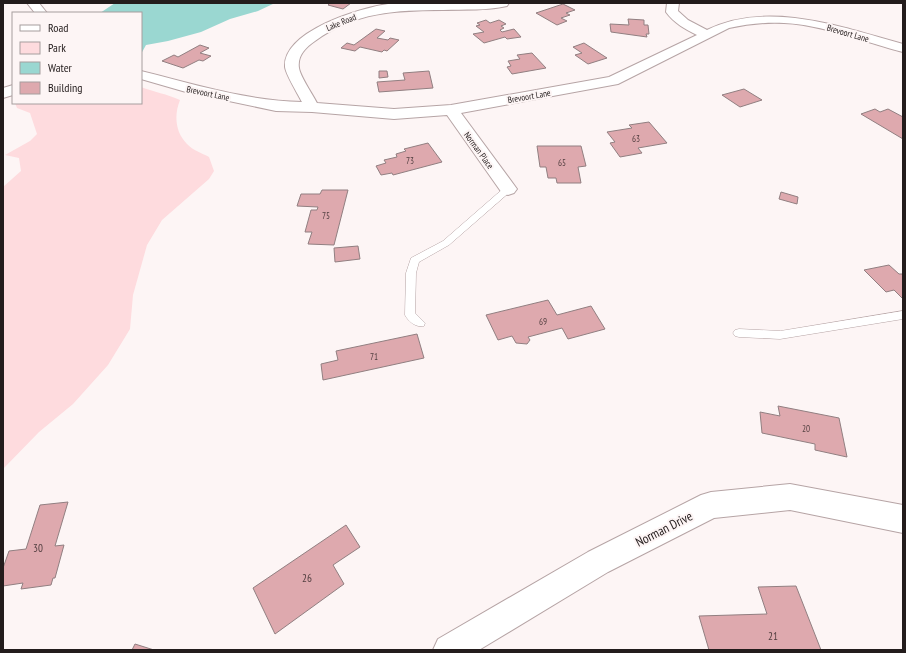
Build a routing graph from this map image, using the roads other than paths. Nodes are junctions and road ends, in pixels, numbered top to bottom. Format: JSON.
{"nodes":[{"id":1,"x":33,"y":3,"type":"edge"},
{"id":2,"x":503,"y":3,"type":"edge"},
{"id":3,"x":673,"y":3,"type":"edge"},
{"id":4,"x":40,"y":12,"type":"edge"},
{"id":5,"x":707,"y":35,"type":"junction"},
{"id":6,"x":903,"y":48,"type":"edge"},
{"id":7,"x":142,"y":75,"type":"edge"},
{"id":8,"x":12,"y":90,"type":"edge"},
{"id":9,"x":3,"y":94,"type":"edge"},
{"id":10,"x":312,"y":107,"type":"junction"},
{"id":11,"x":451,"y":110,"type":"junction"},
{"id":12,"x":508,"y":189,"type":"joint"},
{"id":13,"x":903,"y":316,"type":"edge"},
{"id":14,"x":420,"y":323,"type":"dead end"},
{"id":15,"x":739,"y":333,"type":"dead end"},
{"id":16,"x":903,"y":519,"type":"edge"},
{"id":17,"x":449,"y":650,"type":"edge"}],
"edges":[{"from":1,"to":4,"type":"street"},
{"from":2,"to":10,"type":"street","name":"Lake Road"},
{"from":3,"to":5,"type":"street"},
{"from":5,"to":6,"type":"street","name":"Brevoort Lane"},
{"from":5,"to":11,"type":"street","name":"Brevoort Lane"},
{"from":7,"to":10,"type":"street","name":"Brevoort Lane"},
{"from":8,"to":9,"type":"street"},
{"from":10,"to":11,"type":"street","name":"Brevoort Lane"},
{"from":11,"to":12,"type":"street","name":"Norman Place"},
{"from":12,"to":14,"type":"lane"},
{"from":13,"to":15,"type":"lane"},
{"from":16,"to":17,"type":"street","name":"Norman Drive"}]}
